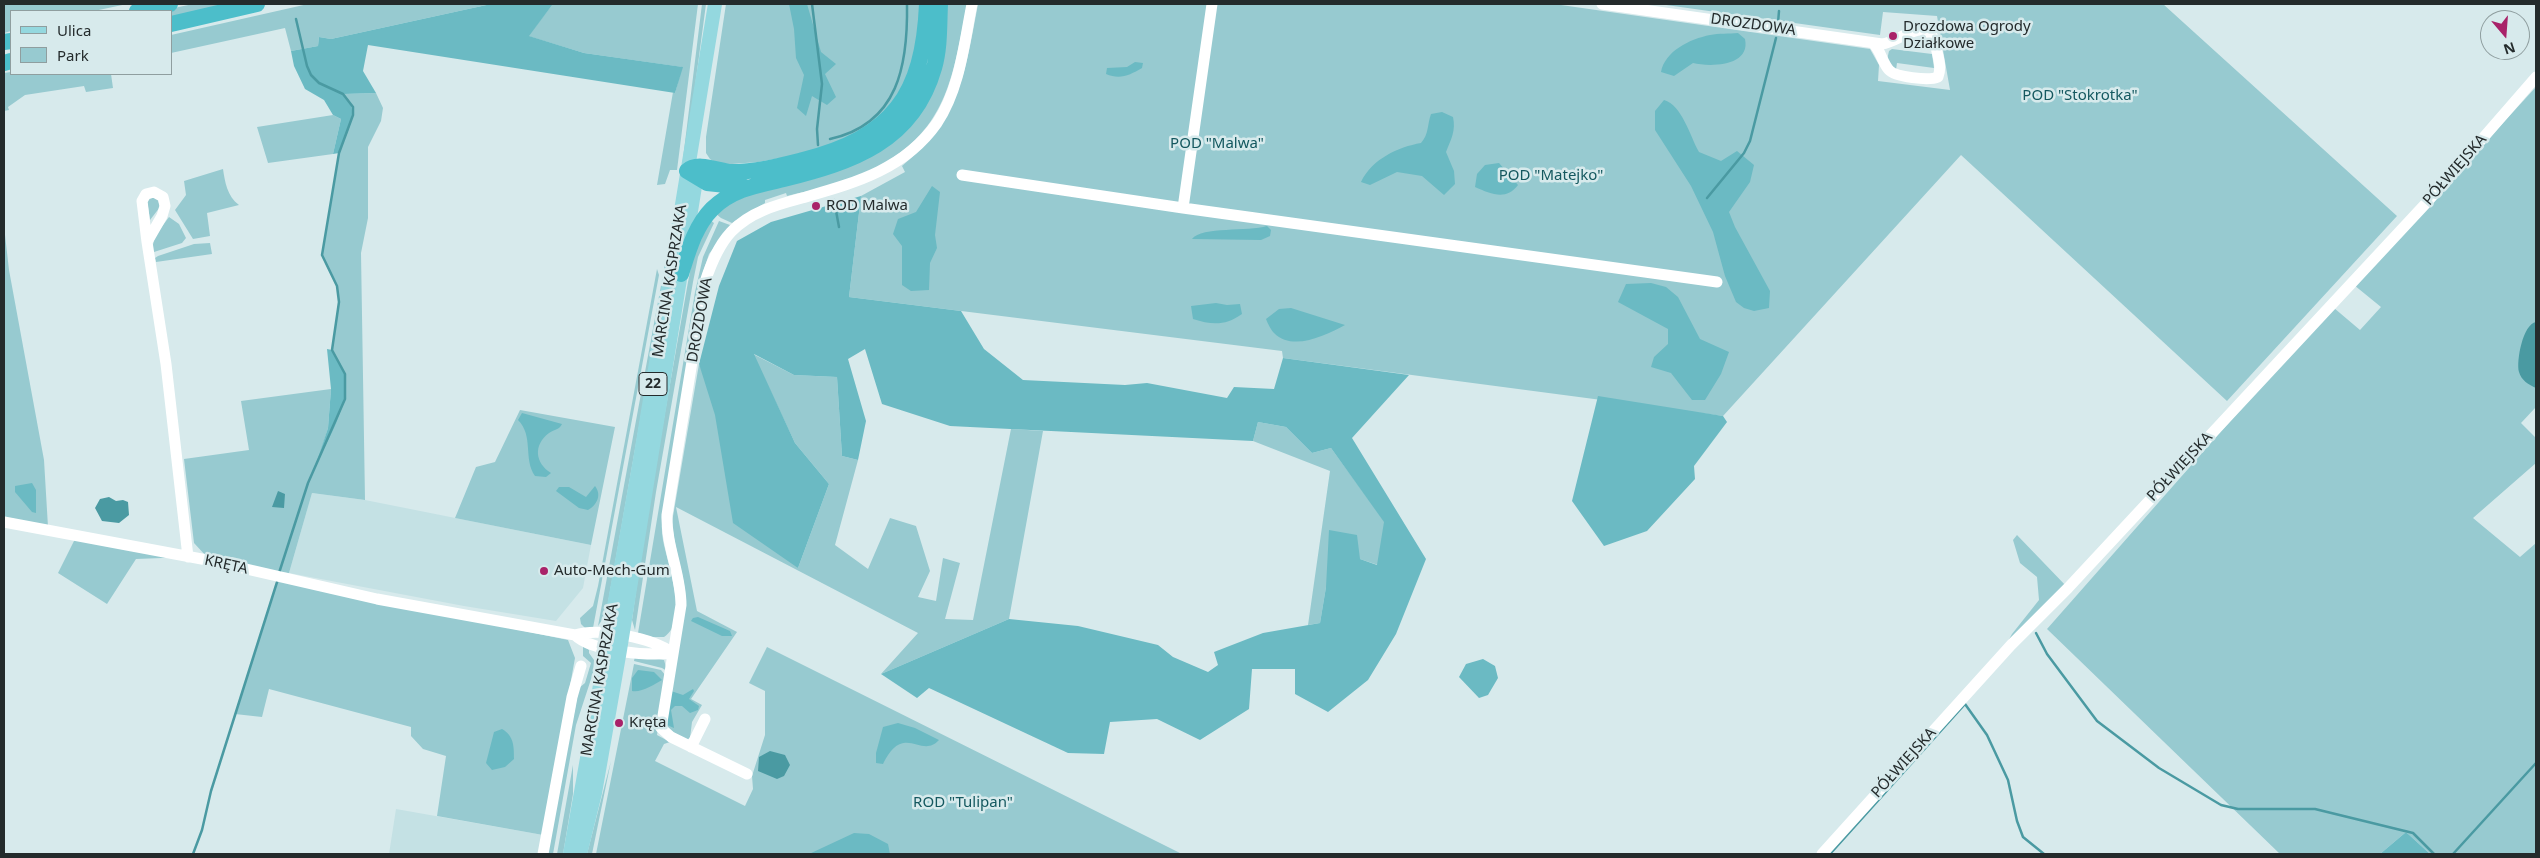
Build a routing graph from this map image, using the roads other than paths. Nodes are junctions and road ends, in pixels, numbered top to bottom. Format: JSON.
{"nodes":[{"id":1,"x":170,"y":4,"type":"edge"},
{"id":2,"x":257,"y":4,"type":"edge"},
{"id":3,"x":715,"y":4,"type":"edge"},
{"id":4,"x":722,"y":4,"type":"edge"},
{"id":5,"x":927,"y":4,"type":"edge"},
{"id":6,"x":940,"y":4,"type":"edge"},
{"id":7,"x":972,"y":4,"type":"edge"},
{"id":8,"x":1212,"y":4,"type":"edge"},
{"id":9,"x":1602,"y":4,"type":"edge"},
{"id":10,"x":142,"y":10,"type":"edge"},
{"id":11,"x":172,"y":24,"type":"edge"},
{"id":12,"x":1873,"y":43,"type":"junction"},
{"id":13,"x":2536,"y":77,"type":"edge"},
{"id":14,"x":694,"y":172,"type":"junction"},
{"id":15,"x":962,"y":175,"type":"dead end"},
{"id":16,"x":747,"y":187,"type":"junction"},
{"id":17,"x":1183,"y":208,"type":"junction"},
{"id":18,"x":147,"y":242,"type":"dead end"},
{"id":19,"x":681,"y":274,"type":"junction"},
{"id":20,"x":1717,"y":282,"type":"dead end"},
{"id":21,"x":4,"y":522,"type":"edge"},
{"id":22,"x":188,"y":557,"type":"junction"},
{"id":23,"x":609,"y":634,"type":"junction"},
{"id":24,"x":575,"y":635,"type":"junction"},
{"id":25,"x":623,"y":636,"type":"junction"},
{"id":26,"x":606,"y":648,"type":"junction"},
{"id":27,"x":620,"y":650,"type":"junction"},
{"id":28,"x":673,"y":653,"type":"junction"},
{"id":29,"x":581,"y":666,"type":"dead end"},
{"id":30,"x":705,"y":719,"type":"dead end"},
{"id":31,"x":691,"y":747,"type":"junction"},
{"id":32,"x":747,"y":774,"type":"dead end"},
{"id":33,"x":543,"y":854,"type":"edge"},
{"id":34,"x":570,"y":854,"type":"edge"},
{"id":35,"x":580,"y":854,"type":"edge"},
{"id":36,"x":1822,"y":854,"type":"edge"}],
"edges":[{"from":1,"to":10,"type":"highway"},
{"from":2,"to":11,"type":"highway"},
{"from":3,"to":14,"type":"main road","name":"MARCINA KASPRZAKA","number":"22"},
{"from":4,"to":14,"type":"main road","name":"MARCINA KASPRZAKA","number":"22"},
{"from":5,"to":14,"type":"highway"},
{"from":6,"to":16,"type":"highway"},
{"from":7,"to":28,"type":"street","name":"DROZDOWA"},
{"from":8,"to":17,"type":"street"},
{"from":9,"to":12,"type":"street","name":"DROZDOWA"},
{"from":12,"to":12,"type":"street","name":"DROZDOWA"},
{"from":13,"to":36,"type":"street","name":"PÓŁWIEJSKA"},
{"from":14,"to":16,"type":"highway"},
{"from":14,"to":19,"type":"main road","name":"MARCINA KASPRZAKA","number":"22"},
{"from":14,"to":23,"type":"main road","name":"MARCINA KASPRZAKA","number":"22"},
{"from":15,"to":17,"type":"street"},
{"from":16,"to":19,"type":"highway"},
{"from":17,"to":20,"type":"street"},
{"from":18,"to":22,"type":"street","name":"KRĘTA"},
{"from":19,"to":25,"type":"main road","name":"MARCINA KASPRZAKA","number":"22"},
{"from":21,"to":22,"type":"street"},
{"from":22,"to":24,"type":"street","name":"KRĘTA"},
{"from":23,"to":24,"type":"street","name":"KRĘTA"},
{"from":23,"to":25,"type":"street","name":"KRĘTA"},
{"from":23,"to":26,"type":"main road","name":"MARCINA KASPRZAKA","number":"22"},
{"from":24,"to":26,"type":"street","name":"KRĘTA"},
{"from":25,"to":27,"type":"main road","name":"MARCINA KASPRZAKA","number":"22"},
{"from":25,"to":28,"type":"street","name":"KRĘTA"},
{"from":26,"to":27,"type":"street","name":"KRĘTA"},
{"from":26,"to":34,"type":"main road","name":"MARCINA KASPRZAKA","number":"22"},
{"from":27,"to":28,"type":"street","name":"KRĘTA"},
{"from":27,"to":35,"type":"main road","name":"MARCINA KASPRZAKA","number":"22"},
{"from":28,"to":31,"type":"street"},
{"from":29,"to":33,"type":"street","name":"MARCINA KASPRZAKA"},
{"from":30,"to":31,"type":"street"},
{"from":31,"to":32,"type":"street"}]}
